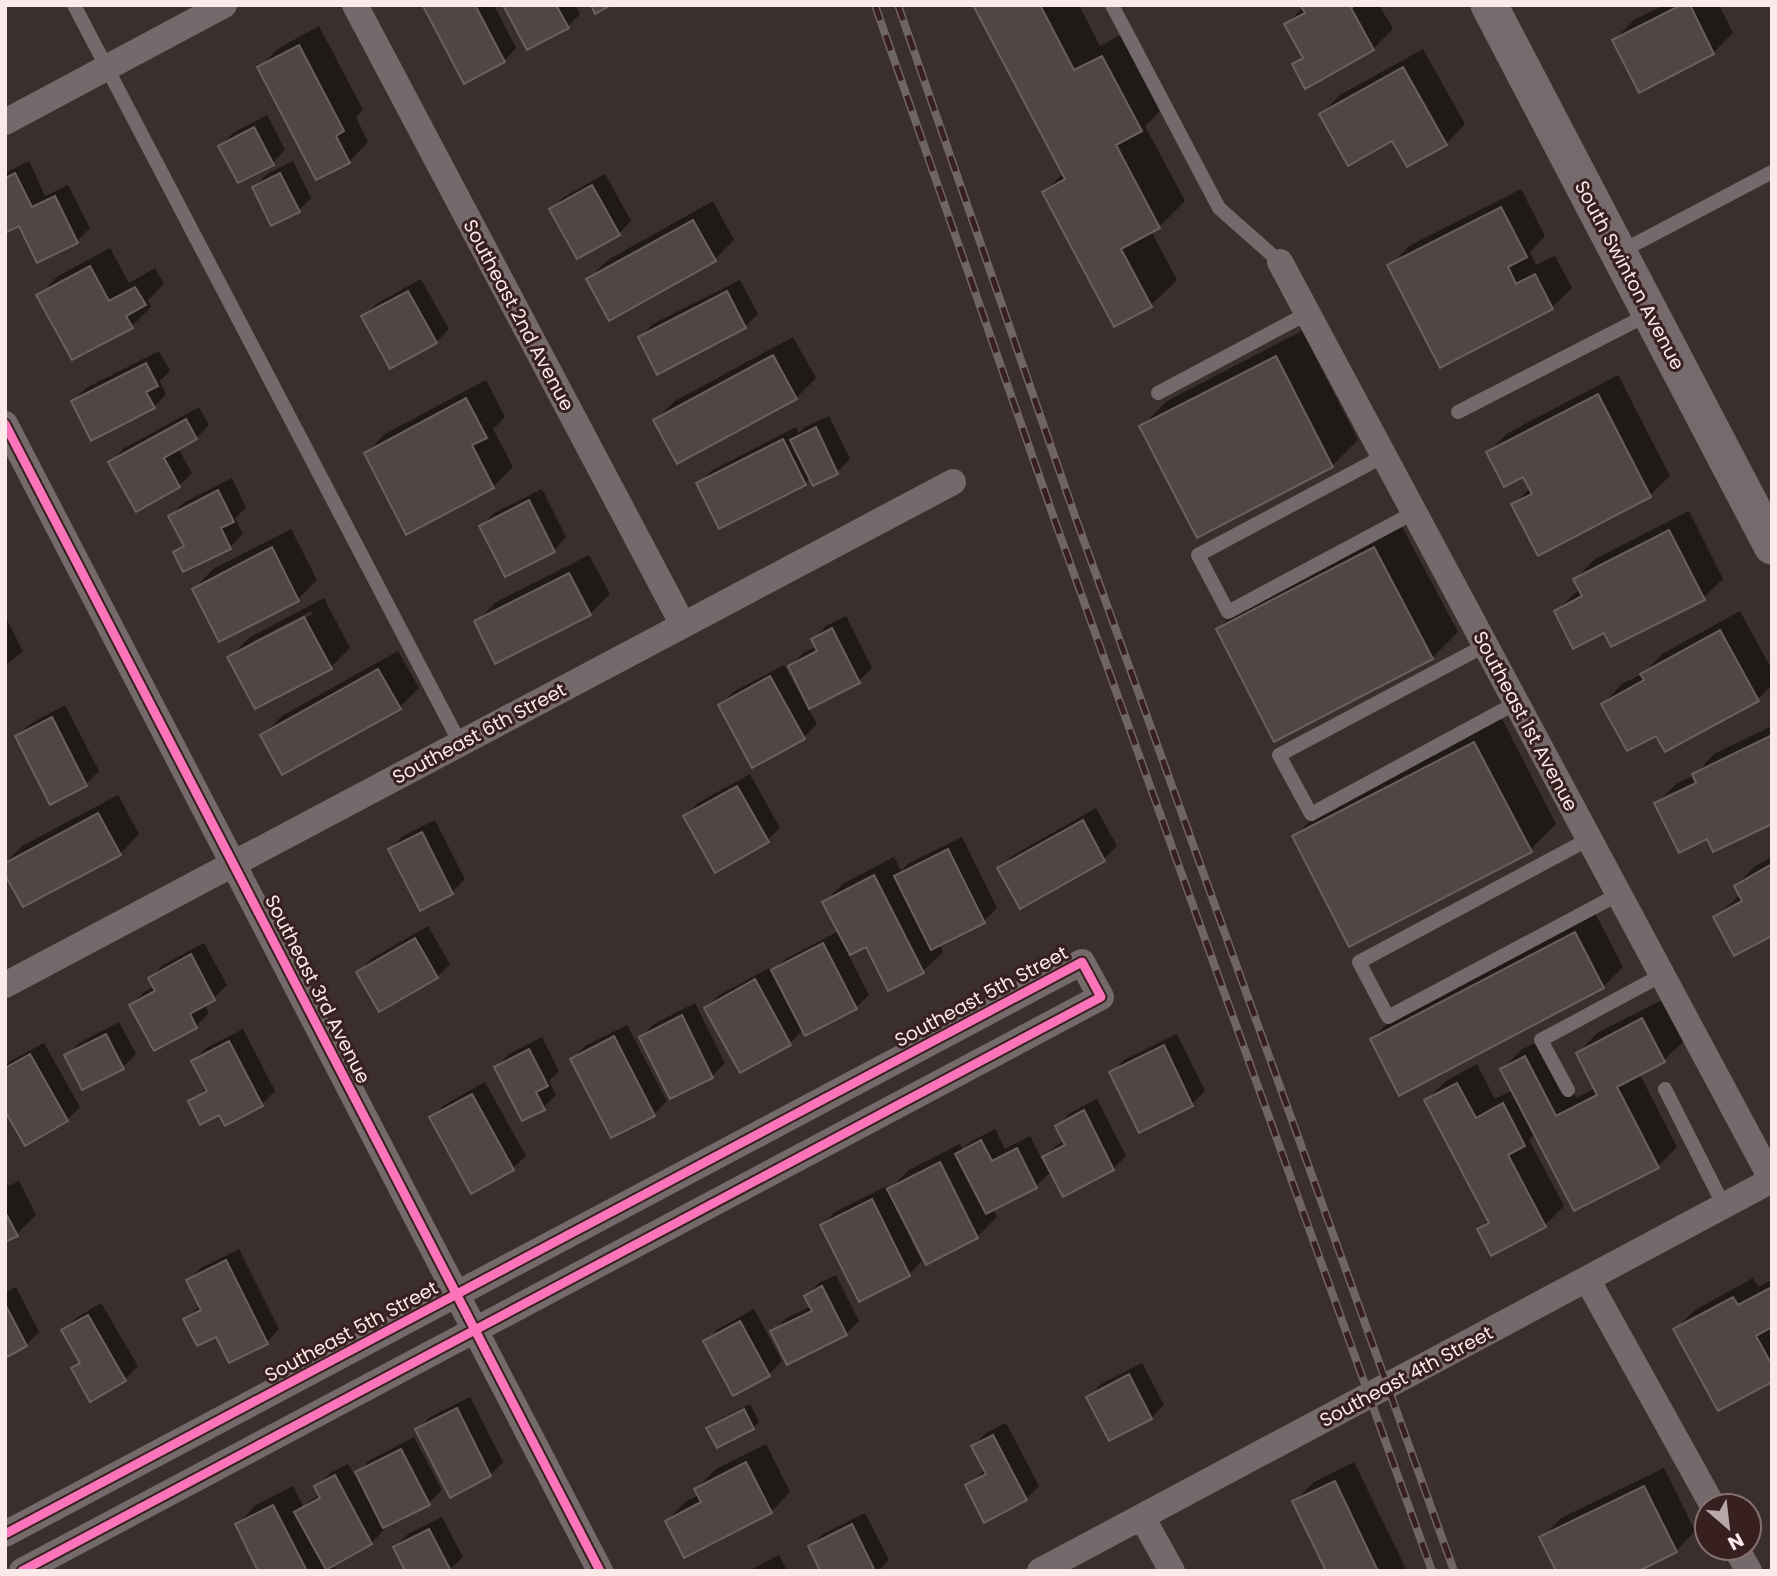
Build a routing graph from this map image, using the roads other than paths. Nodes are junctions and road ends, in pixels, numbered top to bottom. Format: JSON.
{"nodes":[{"id":1,"x":74,"y":5,"type":"edge"},
{"id":2,"x":224,"y":5,"type":"edge"},
{"id":3,"x":355,"y":5,"type":"edge"},
{"id":4,"x":1112,"y":5,"type":"edge"},
{"id":5,"x":1489,"y":5,"type":"edge"},
{"id":6,"x":107,"y":68,"type":"junction"},
{"id":7,"x":5,"y":122,"type":"edge"},
{"id":8,"x":1772,"y":172,"type":"edge"},
{"id":9,"x":1619,"y":253,"type":"junction"},
{"id":10,"x":1280,"y":262,"type":"joint"},
{"id":11,"x":1308,"y":313,"type":"junction"},
{"id":12,"x":1650,"y":313,"type":"junction"},
{"id":13,"x":1158,"y":393,"type":"dead end"},
{"id":14,"x":1458,"y":412,"type":"dead end"},
{"id":15,"x":5,"y":424,"type":"edge"},
{"id":16,"x":1384,"y":456,"type":"junction"},
{"id":17,"x":953,"y":482,"type":"dead end"},
{"id":18,"x":1415,"y":513,"type":"junction"},
{"id":19,"x":1768,"y":529,"type":"edge"},
{"id":20,"x":683,"y":625,"type":"junction"},
{"id":21,"x":1486,"y":645,"type":"junction"},
{"id":22,"x":1517,"y":703,"type":"junction"},
{"id":23,"x":460,"y":743,"type":"junction"},
{"id":24,"x":1589,"y":839,"type":"junction"},
{"id":25,"x":233,"y":863,"type":"junction"},
{"id":26,"x":1619,"y":894,"type":"junction"},
{"id":27,"x":1662,"y":975,"type":"junction"},
{"id":28,"x":6,"y":981,"type":"edge"},
{"id":29,"x":1665,"y":1089,"type":"dead end"},
{"id":30,"x":1567,"y":1090,"type":"dead end"},
{"id":31,"x":1772,"y":1180,"type":"edge"},
{"id":32,"x":1724,"y":1206,"type":"junction"},
{"id":33,"x":1587,"y":1279,"type":"junction"},
{"id":34,"x":456,"y":1294,"type":"junction"},
{"id":35,"x":475,"y":1330,"type":"junction"},
{"id":36,"x":1705,"y":1492,"type":"edge"},
{"id":37,"x":1142,"y":1517,"type":"junction"},
{"id":38,"x":6,"y":1531,"type":"edge"},
{"id":39,"x":26,"y":1570,"type":"edge"},
{"id":40,"x":600,"y":1571,"type":"edge"},
{"id":41,"x":1040,"y":1571,"type":"edge"},
{"id":42,"x":1172,"y":1571,"type":"edge"}],
"edges":[{"from":1,"to":6,"type":"lane"},
{"from":2,"to":6,"type":"street"},
{"from":3,"to":20,"type":"street","name":"Southeast 2nd Avenue"},
{"from":4,"to":10,"type":"lane"},
{"from":5,"to":9,"type":"street","name":"South Swinton Avenue"},
{"from":6,"to":7,"type":"street"},
{"from":6,"to":23,"type":"lane"},
{"from":8,"to":9,"type":"lane"},
{"from":9,"to":12,"type":"street","name":"South Swinton Avenue"},
{"from":10,"to":11,"type":"street","name":"Southeast 1st Avenue"},
{"from":11,"to":13,"type":"lane"},
{"from":11,"to":16,"type":"street","name":"Southeast 1st Avenue"},
{"from":12,"to":14,"type":"lane"},
{"from":12,"to":19,"type":"street","name":"South Swinton Avenue"},
{"from":15,"to":25,"type":"street","name":"Southeast 3rd Avenue"},
{"from":16,"to":18,"type":"street","name":"Southeast 1st Avenue"},
{"from":16,"to":18,"type":"lane"},
{"from":17,"to":20,"type":"street","name":"Southeast 6th Street"},
{"from":18,"to":21,"type":"street","name":"Southeast 1st Avenue"},
{"from":20,"to":23,"type":"street","name":"Southeast 6th Street"},
{"from":21,"to":22,"type":"street","name":"Southeast 1st Avenue"},
{"from":21,"to":22,"type":"lane"},
{"from":22,"to":24,"type":"street","name":"Southeast 1st Avenue"},
{"from":23,"to":25,"type":"street","name":"Southeast 6th Street"},
{"from":24,"to":26,"type":"street","name":"Southeast 1st Avenue"},
{"from":24,"to":26,"type":"lane"},
{"from":25,"to":28,"type":"street","name":"Southeast 6th Street"},
{"from":25,"to":34,"type":"street","name":"Southeast 3rd Avenue"},
{"from":26,"to":27,"type":"street","name":"Southeast 1st Avenue"},
{"from":27,"to":30,"type":"lane"},
{"from":27,"to":31,"type":"street","name":"Southeast 1st Avenue"},
{"from":29,"to":32,"type":"lane"},
{"from":31,"to":32,"type":"street","name":"Southeast 4th Street"},
{"from":32,"to":33,"type":"street","name":"Southeast 4th Street"},
{"from":33,"to":36,"type":"street"},
{"from":33,"to":37,"type":"street","name":"Southeast 4th Street"},
{"from":34,"to":35,"type":"street","name":"Southeast 3rd Avenue"},
{"from":34,"to":35,"type":"street","name":"Southeast 5th Street"},
{"from":34,"to":38,"type":"street","name":"Southeast 5th Street"},
{"from":35,"to":39,"type":"street","name":"Southeast 5th Street"},
{"from":35,"to":40,"type":"street","name":"Southeast 3rd Avenue"},
{"from":37,"to":41,"type":"street","name":"Southeast 4th Street"},
{"from":37,"to":42,"type":"street"},
{"from":38,"to":39,"type":"street"}]}
